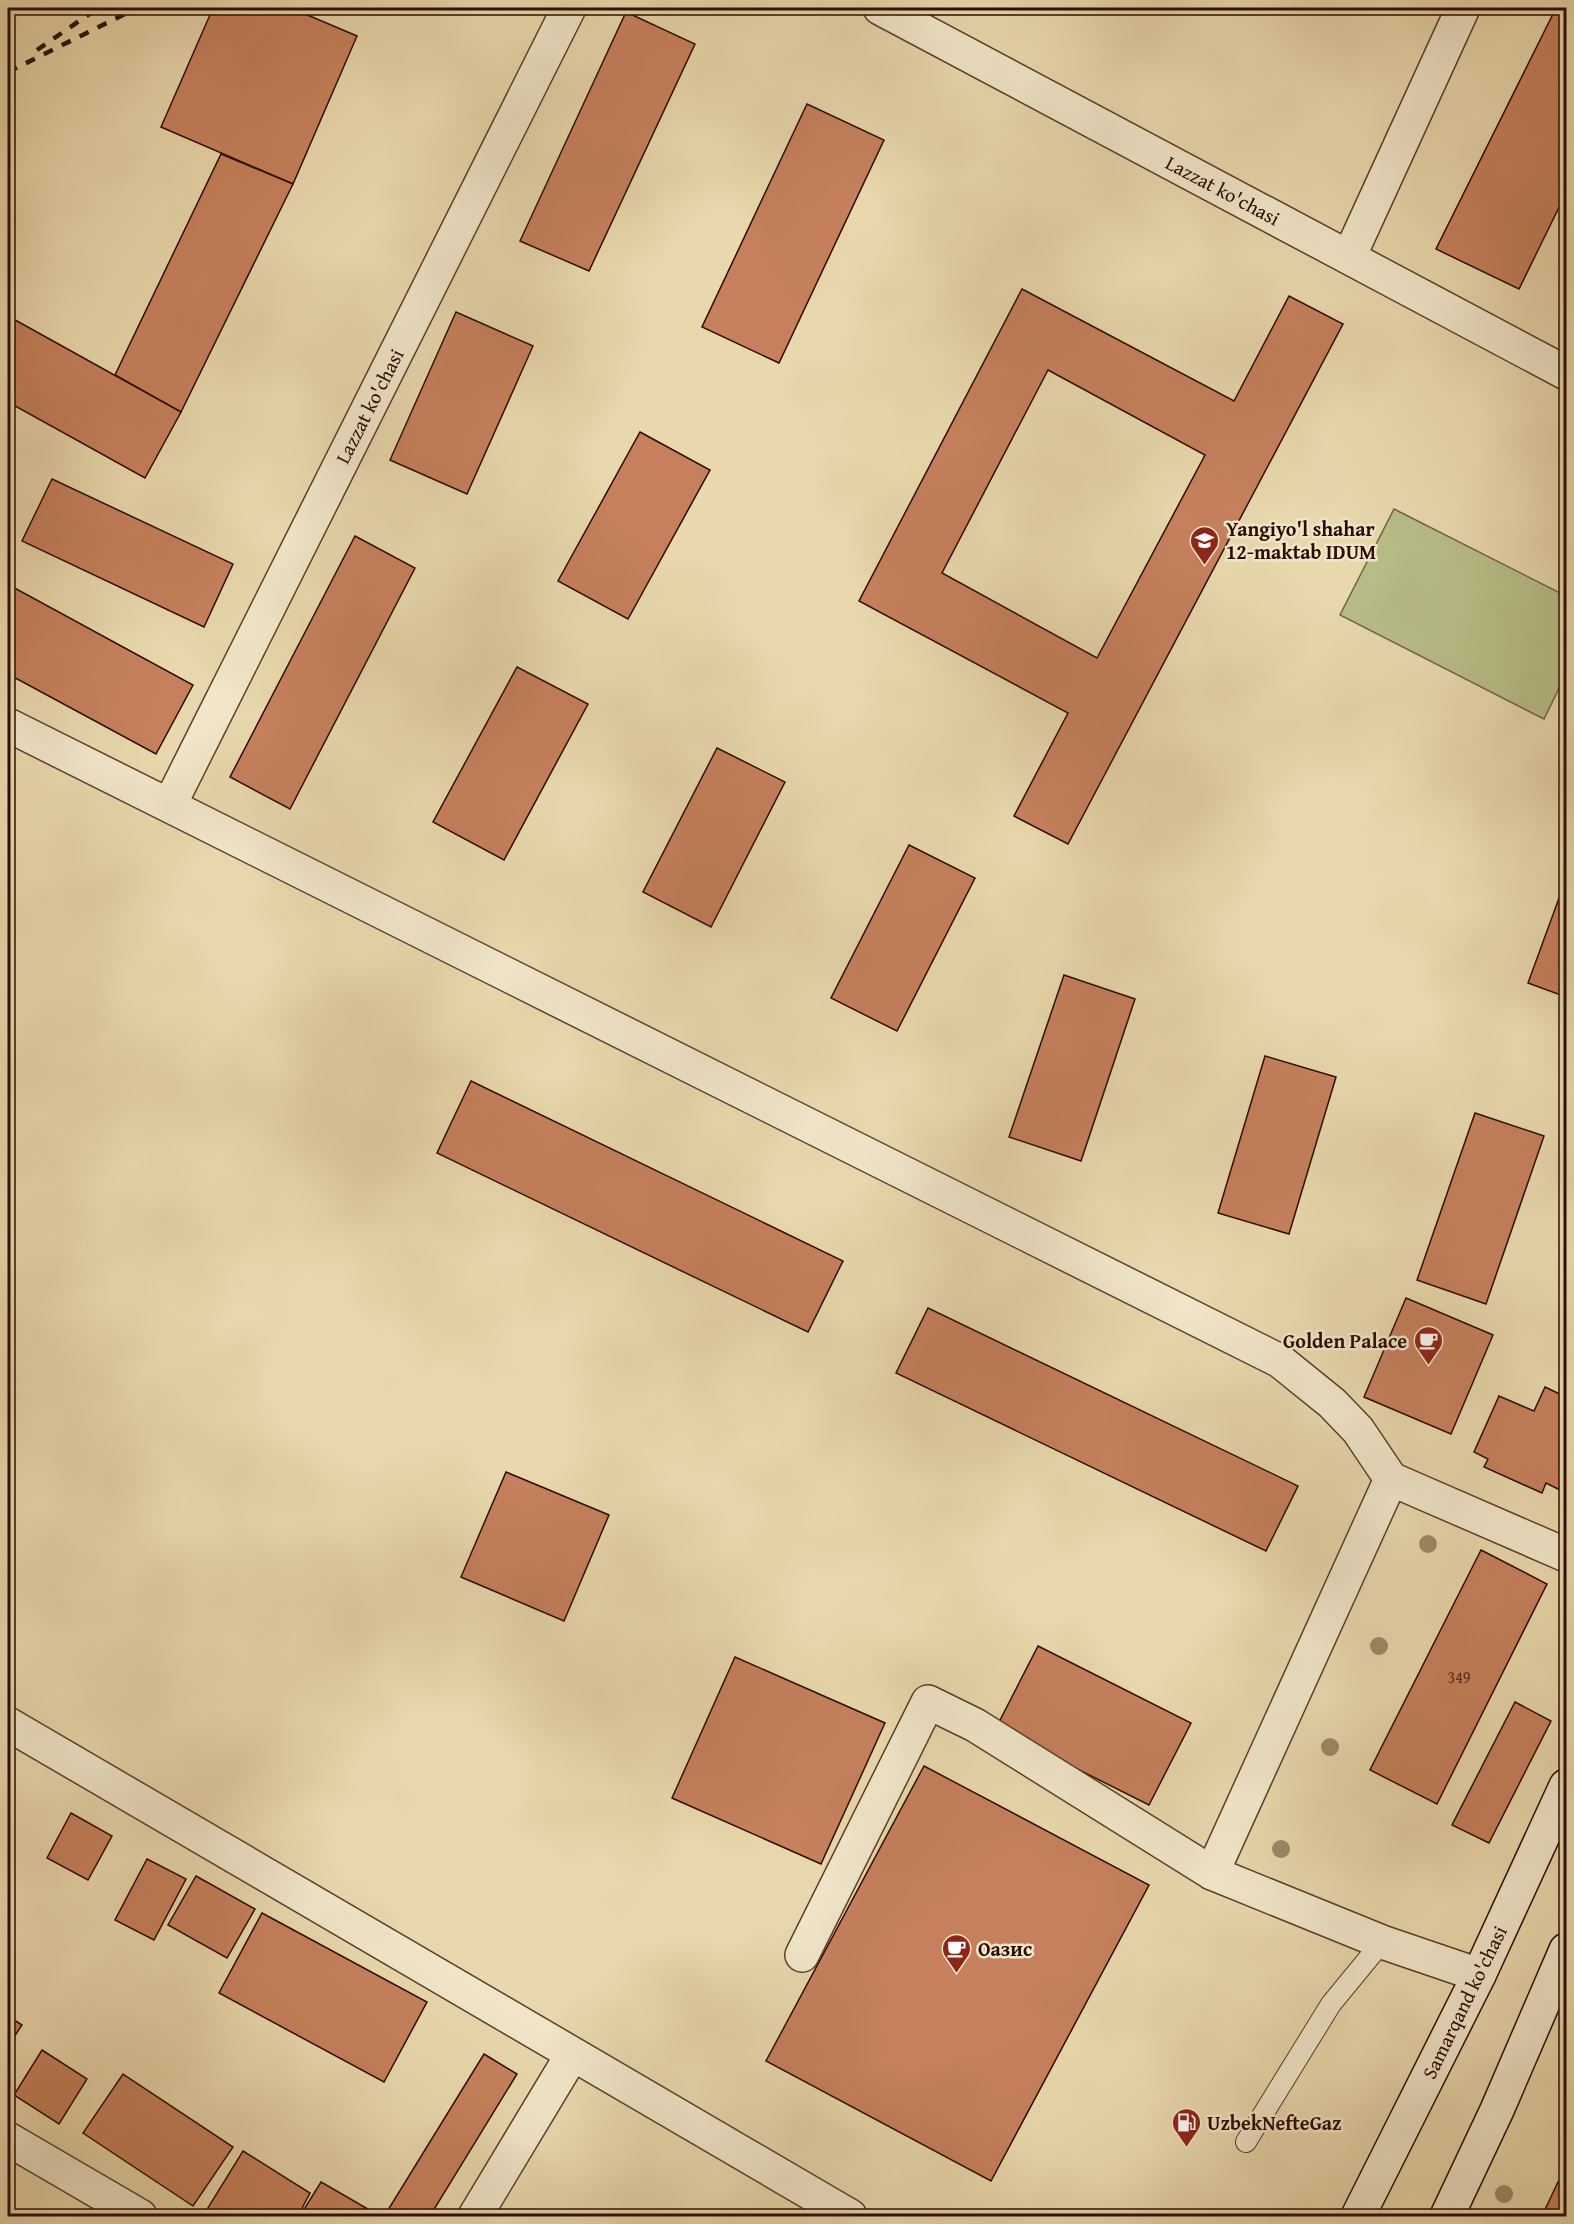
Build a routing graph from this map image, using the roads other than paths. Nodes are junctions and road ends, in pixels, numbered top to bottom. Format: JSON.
{"nodes":[{"id":1,"x":569,"y":8,"type":"edge"},
{"id":2,"x":880,"y":8,"type":"edge"},
{"id":3,"x":1462,"y":8,"type":"edge"},
{"id":4,"x":1349,"y":257,"type":"junction"},
{"id":5,"x":1566,"y":373,"type":"edge"},
{"id":6,"x":8,"y":725,"type":"edge"},
{"id":7,"x":170,"y":804,"type":"junction"},
{"id":8,"x":1391,"y":1479,"type":"junction"},
{"id":9,"x":1566,"y":1555,"type":"edge"},
{"id":10,"x":8,"y":1724,"type":"edge"},
{"id":11,"x":1566,"y":1786,"type":"edge"},
{"id":12,"x":1212,"y":1873,"type":"junction"},
{"id":13,"x":1382,"y":1942,"type":"junction"},
{"id":14,"x":1566,"y":1950,"type":"edge"},
{"id":15,"x":802,"y":1955,"type":"dead end"},
{"id":16,"x":1479,"y":1975,"type":"junction"},
{"id":17,"x":572,"y":2055,"type":"junction"},
{"id":18,"x":8,"y":2139,"type":"edge"},
{"id":19,"x":1246,"y":2142,"type":"dead end"},
{"id":20,"x":140,"y":2217,"type":"edge"},
{"id":21,"x":475,"y":2217,"type":"edge"},
{"id":22,"x":850,"y":2217,"type":"edge"},
{"id":23,"x":1358,"y":2217,"type":"edge"},
{"id":24,"x":1447,"y":2217,"type":"edge"}],
"edges":[{"from":1,"to":7,"type":"street","name":"Lazzat ko'chasi"},
{"from":2,"to":4,"type":"street","name":"Lazzat ko'chasi"},
{"from":3,"to":4,"type":"street"},
{"from":4,"to":5,"type":"street","name":"Lazzat ko'chasi"},
{"from":6,"to":7,"type":"street"},
{"from":7,"to":8,"type":"street"},
{"from":8,"to":9,"type":"street"},
{"from":8,"to":12,"type":"street"},
{"from":10,"to":17,"type":"street"},
{"from":11,"to":16,"type":"street","name":"Samarqand ko'chasi"},
{"from":12,"to":13,"type":"street"},
{"from":12,"to":15,"type":"street"},
{"from":13,"to":16,"type":"street"},
{"from":13,"to":19,"type":"lane"},
{"from":14,"to":24,"type":"street"},
{"from":16,"to":23,"type":"street","name":"Samarqand ko'chasi"},
{"from":17,"to":21,"type":"street"},
{"from":17,"to":22,"type":"street"},
{"from":18,"to":20,"type":"street"}]}
